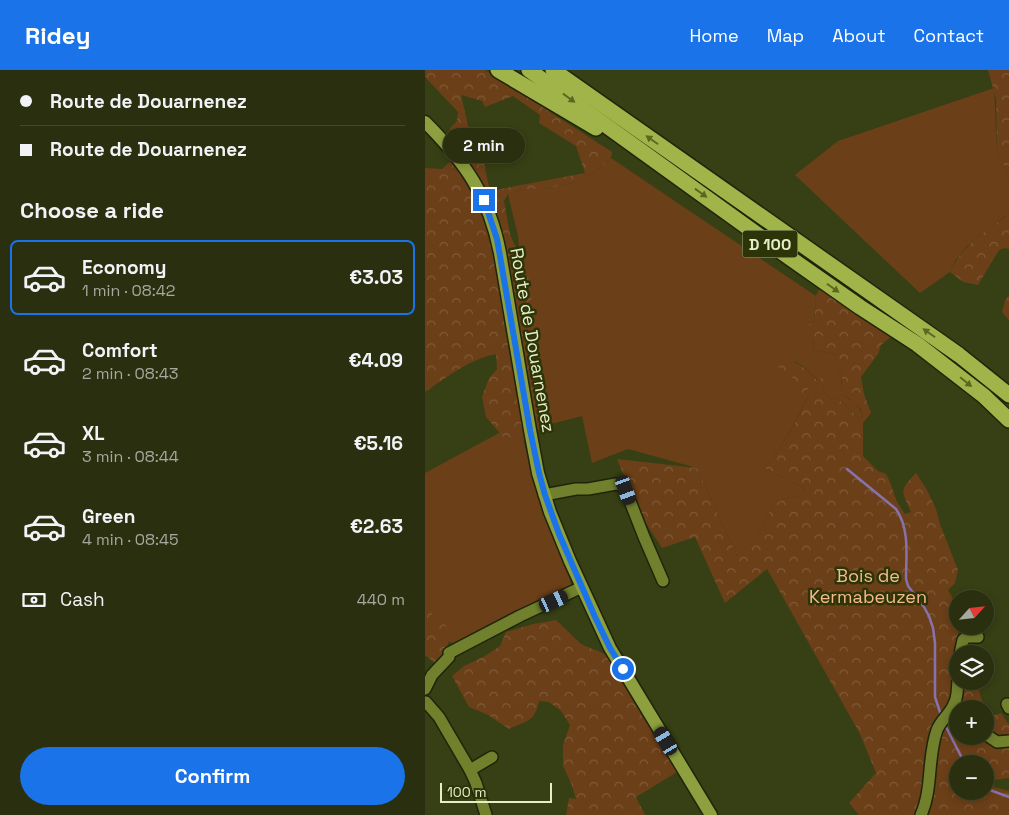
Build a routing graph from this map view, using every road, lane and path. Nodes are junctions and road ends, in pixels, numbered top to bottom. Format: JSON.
{"nodes":[{"id":1,"x":498,"y":70,"type":"edge"},
{"id":2,"x":529,"y":70,"type":"edge"},
{"id":3,"x":553,"y":70,"type":"edge"},
{"id":4,"x":425,"y":122,"type":"edge"},
{"id":5,"x":659,"y":163,"type":"junction"},
{"id":6,"x":1009,"y":395,"type":"edge"},
{"id":7,"x":1009,"y":420,"type":"edge"},
{"id":8,"x":545,"y":495,"type":"junction"},
{"id":9,"x":663,"y":581,"type":"dead end"},
{"id":10,"x":582,"y":587,"type":"junction"},
{"id":11,"x":978,"y":637,"type":"dead end"},
{"id":12,"x":962,"y":645,"type":"edge"},
{"id":13,"x":957,"y":690,"type":"edge"},
{"id":14,"x":425,"y":697,"type":"edge"},
{"id":15,"x":948,"y":717,"type":"edge"},
{"id":16,"x":994,"y":740,"type":"edge"},
{"id":17,"x":1009,"y":741,"type":"edge"},
{"id":18,"x":492,"y":758,"type":"dead end"},
{"id":19,"x":470,"y":770,"type":"junction"},
{"id":20,"x":486,"y":815,"type":"edge"},
{"id":21,"x":711,"y":815,"type":"edge"},
{"id":22,"x":921,"y":815,"type":"edge"}],
"edges":[{"from":1,"to":5,"type":"highway"},
{"from":2,"to":5,"type":"highway","number":"D 100","one_way":true},
{"from":6,"to":3,"type":"highway","number":"D 100","one_way":true},
{"from":4,"to":8,"type":"main road","name":"Route de Douarnenez"},
{"from":5,"to":7,"type":"highway","number":"D 100","one_way":true},
{"from":8,"to":9,"type":"street"},
{"from":8,"to":10,"type":"main road","name":"Route de Douarnenez"},
{"from":10,"to":14,"type":"street"},
{"from":10,"to":21,"type":"main road","name":"Route de Douarnenez"},
{"from":11,"to":12,"type":"street"},
{"from":13,"to":15,"type":"street"},
{"from":14,"to":19,"type":"street"},
{"from":15,"to":22,"type":"street"},
{"from":16,"to":17,"type":"street"},
{"from":18,"to":19,"type":"street"},
{"from":19,"to":20,"type":"street"}]}
